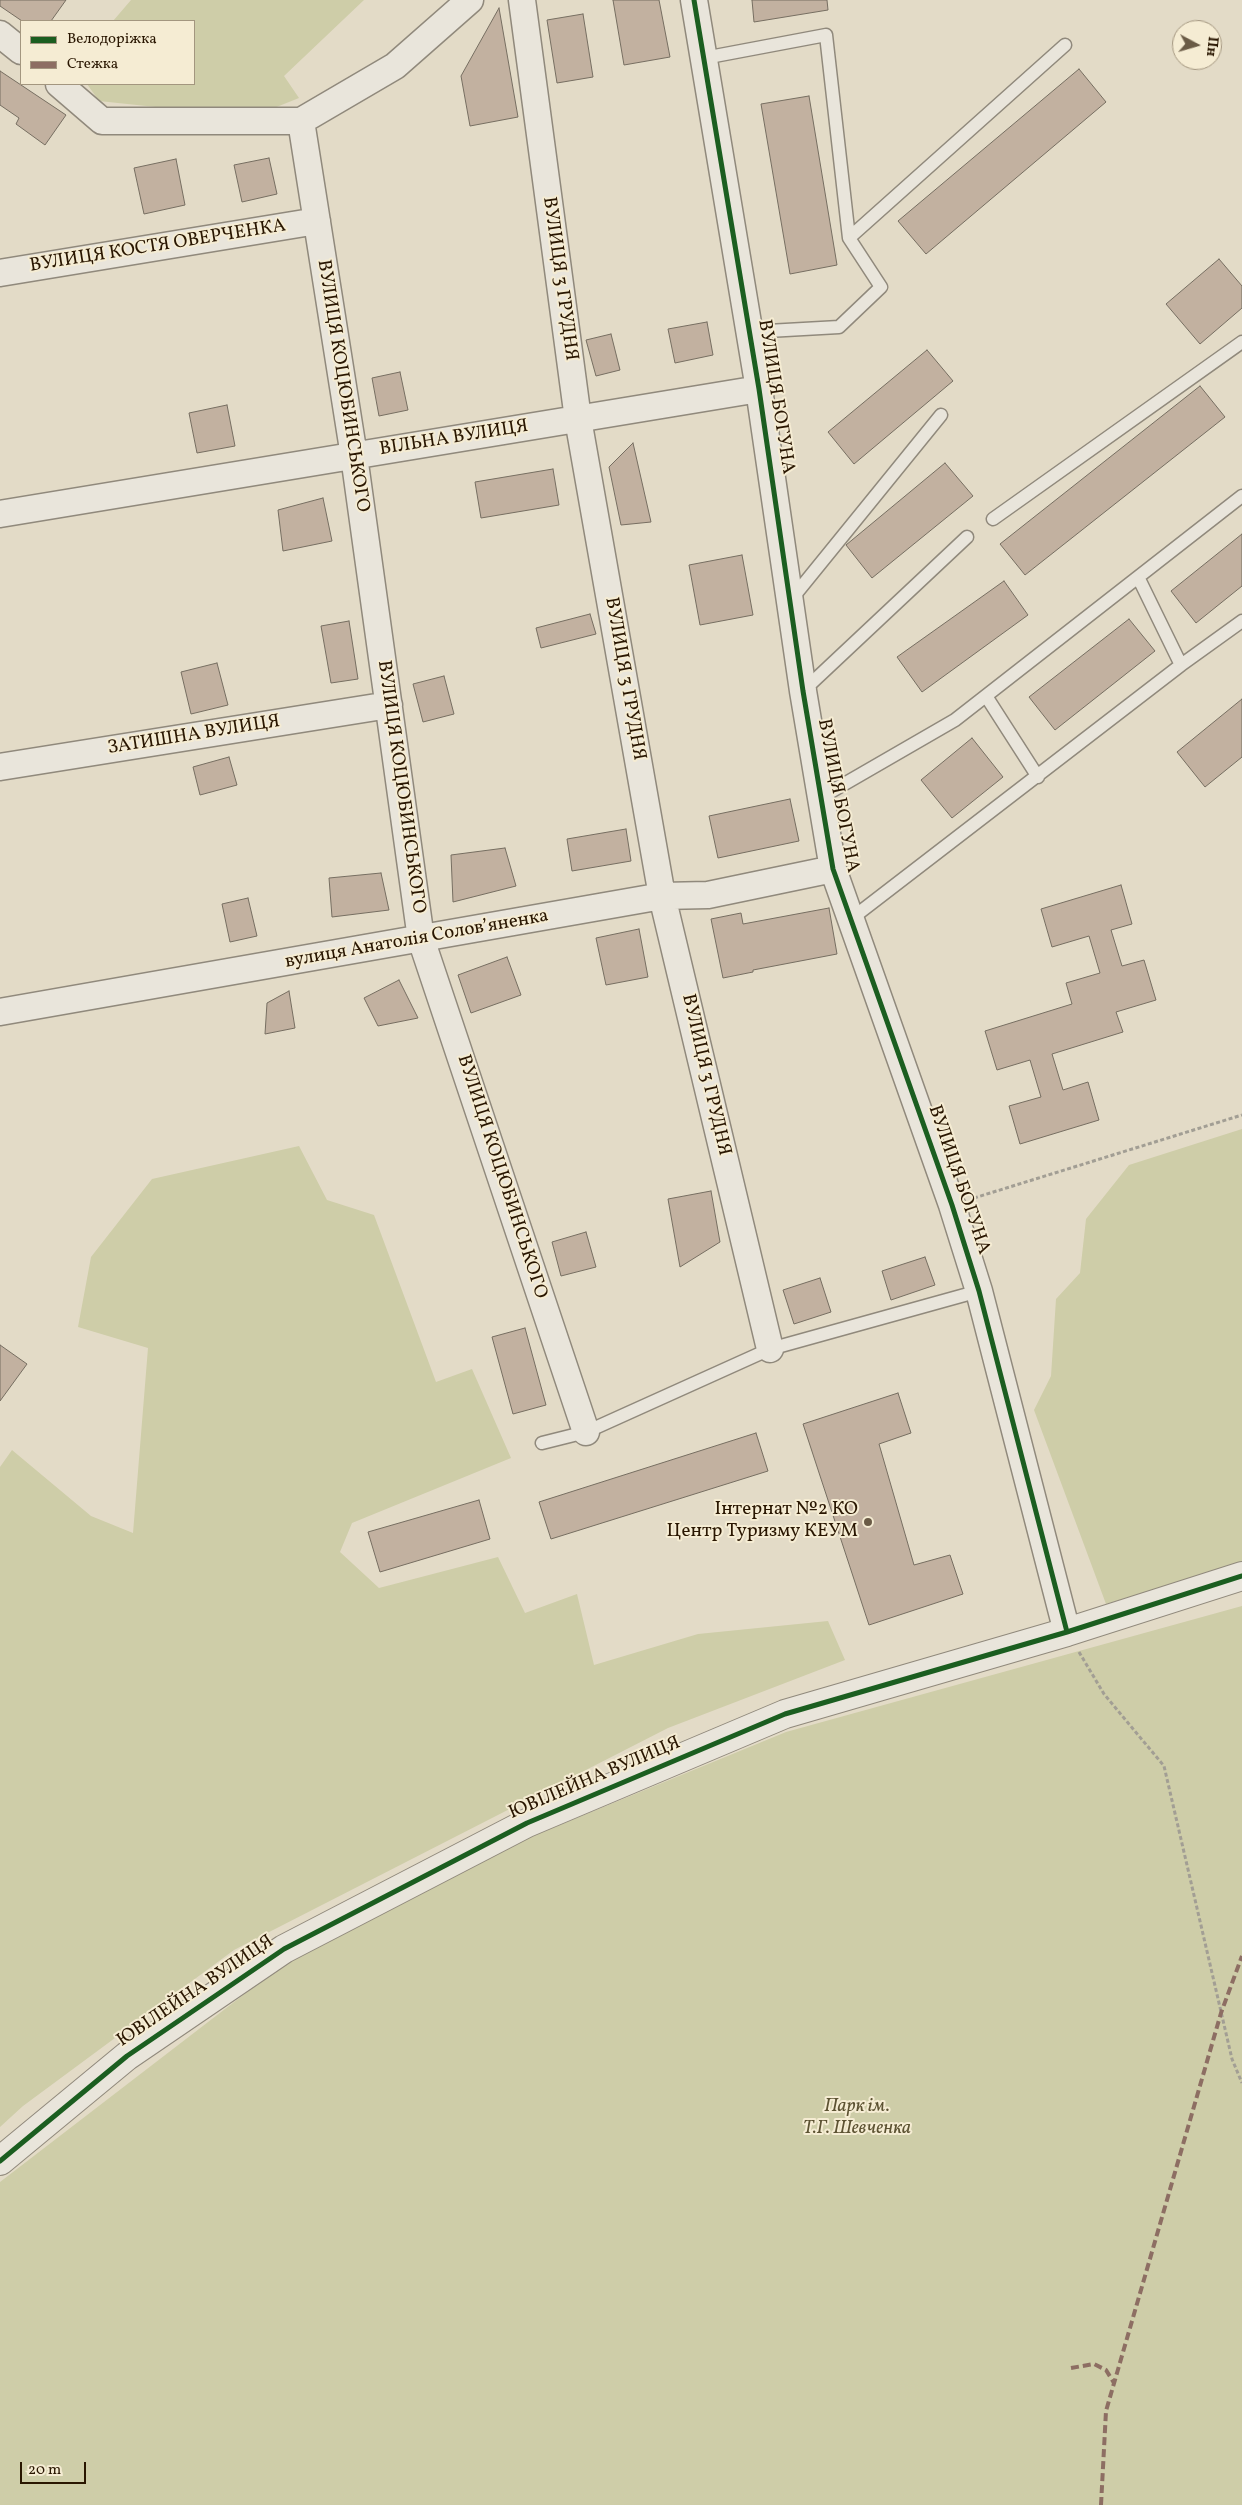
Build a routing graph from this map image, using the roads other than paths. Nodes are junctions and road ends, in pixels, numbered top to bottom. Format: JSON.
{"nodes":[{"id":1,"x":470,"y":0,"type":"edge"},
{"id":2,"x":522,"y":0,"type":"edge"},
{"id":3,"x":694,"y":0,"type":"edge"},
{"id":4,"x":0,"y":34,"type":"edge"},
{"id":5,"x":1065,"y":45,"type":"dead end"},
{"id":6,"x":20,"y":50,"type":"edge"},
{"id":7,"x":704,"y":58,"type":"junction"},
{"id":8,"x":60,"y":85,"type":"edge"},
{"id":9,"x":301,"y":121,"type":"junction"},
{"id":10,"x":317,"y":221,"type":"junction"},
{"id":11,"x":849,"y":238,"type":"junction"},
{"id":12,"x":0,"y":274,"type":"edge"},
{"id":13,"x":750,"y":332,"type":"junction"},
{"id":14,"x":1242,"y":342,"type":"edge"},
{"id":15,"x":760,"y":389,"type":"junction"},
{"id":16,"x":941,"y":415,"type":"dead end"},
{"id":17,"x":578,"y":419,"type":"junction"},
{"id":18,"x":354,"y":456,"type":"junction"},
{"id":19,"x":1242,"y":496,"type":"edge"},
{"id":20,"x":0,"y":514,"type":"edge"},
{"id":21,"x":993,"y":519,"type":"dead end"},
{"id":22,"x":967,"y":537,"type":"dead end"},
{"id":23,"x":1139,"y":579,"type":"junction"},
{"id":24,"x":790,"y":601,"type":"junction"},
{"id":25,"x":1242,"y":621,"type":"edge"},
{"id":26,"x":1181,"y":665,"type":"junction"},
{"id":27,"x":803,"y":691,"type":"junction"},
{"id":28,"x":986,"y":696,"type":"junction"},
{"id":29,"x":389,"y":705,"type":"junction"},
{"id":30,"x":0,"y":767,"type":"edge"},
{"id":31,"x":1038,"y":777,"type":"junction"},
{"id":32,"x":820,"y":798,"type":"junction"},
{"id":33,"x":833,"y":870,"type":"junction"},
{"id":34,"x":662,"y":896,"type":"junction"},
{"id":35,"x":851,"y":918,"type":"junction"},
{"id":36,"x":421,"y":939,"type":"junction"},
{"id":37,"x":0,"y":1012,"type":"edge"},
{"id":38,"x":979,"y":1291,"type":"junction"},
{"id":39,"x":770,"y":1349,"type":"junction"},
{"id":40,"x":586,"y":1432,"type":"junction"},
{"id":41,"x":542,"y":1443,"type":"dead end"},
{"id":42,"x":1242,"y":1576,"type":"edge"},
{"id":43,"x":1067,"y":1632,"type":"junction"},
{"id":44,"x":0,"y":2161,"type":"edge"}],
"edges":[{"from":1,"to":9,"type":"street"},
{"from":2,"to":17,"type":"street","name":"ВУЛИЦЯ 3 ГРУДНЯ"},
{"from":3,"to":7,"type":"street","name":"ВУЛИЦЯ БОГУНА"},
{"from":4,"to":6,"type":"street"},
{"from":5,"to":11,"type":"lane"},
{"from":7,"to":11,"type":"lane"},
{"from":7,"to":13,"type":"street","name":"ВУЛИЦЯ БОГУНА"},
{"from":8,"to":9,"type":"street"},
{"from":9,"to":10,"type":"street","name":"ВУЛИЦЯ КОЦЮБИНСЬКОГО"},
{"from":10,"to":12,"type":"street","name":"ВУЛИЦЯ КОСТЯ ОВЕРЧЕНКА"},
{"from":10,"to":18,"type":"street","name":"ВУЛИЦЯ КОЦЮБИНСЬКОГО"},
{"from":11,"to":13,"type":"lane"},
{"from":13,"to":15,"type":"street","name":"ВУЛИЦЯ БОГУНА"},
{"from":14,"to":21,"type":"lane"},
{"from":15,"to":17,"type":"street","name":"ВІЛЬНА ВУЛИЦЯ"},
{"from":15,"to":24,"type":"street","name":"ВУЛИЦЯ БОГУНА"},
{"from":16,"to":24,"type":"lane"},
{"from":17,"to":18,"type":"street","name":"ВІЛЬНА ВУЛИЦЯ"},
{"from":17,"to":34,"type":"street","name":"ВУЛИЦЯ 3 ГРУДНЯ"},
{"from":18,"to":20,"type":"street","name":"ВІЛЬНА ВУЛИЦЯ"},
{"from":18,"to":29,"type":"street","name":"ВУЛИЦЯ КОЦЮБИНСЬКОГО"},
{"from":19,"to":23,"type":"lane"},
{"from":22,"to":27,"type":"lane"},
{"from":23,"to":26,"type":"lane"},
{"from":23,"to":28,"type":"lane"},
{"from":24,"to":27,"type":"street","name":"ВУЛИЦЯ БОГУНА"},
{"from":25,"to":26,"type":"lane"},
{"from":26,"to":31,"type":"lane"},
{"from":27,"to":32,"type":"street","name":"ВУЛИЦЯ БОГУНА"},
{"from":28,"to":31,"type":"lane"},
{"from":28,"to":32,"type":"lane"},
{"from":29,"to":30,"type":"street","name":"ЗАТИШНА ВУЛИЦЯ"},
{"from":29,"to":36,"type":"street","name":"ВУЛИЦЯ КОЦЮБИНСЬКОГО"},
{"from":31,"to":35,"type":"lane"},
{"from":32,"to":33,"type":"street","name":"ВУЛИЦЯ БОГУНА"},
{"from":33,"to":34,"type":"street","name":"вулиця Анатолія Соловʼяненка"},
{"from":33,"to":35,"type":"street","name":"ВУЛИЦЯ БОГУНА"},
{"from":34,"to":36,"type":"street","name":"вулиця Анатолія Соловʼяненка"},
{"from":34,"to":39,"type":"street","name":"ВУЛИЦЯ 3 ГРУДНЯ"},
{"from":35,"to":38,"type":"street","name":"ВУЛИЦЯ БОГУНА"},
{"from":36,"to":37,"type":"street","name":"вулиця Анатолія Соловʼяненка"},
{"from":36,"to":40,"type":"street","name":"ВУЛИЦЯ КОЦЮБИНСЬКОГО"},
{"from":38,"to":39,"type":"lane"},
{"from":38,"to":43,"type":"street","name":"ВУЛИЦЯ БОГУНА"},
{"from":39,"to":40,"type":"lane"},
{"from":40,"to":41,"type":"lane"},
{"from":42,"to":43,"type":"street","name":"ЮВІЛЕЙНА ВУЛИЦЯ"},
{"from":43,"to":44,"type":"street","name":"ЮВІЛЕЙНА ВУЛИЦЯ"}]}
